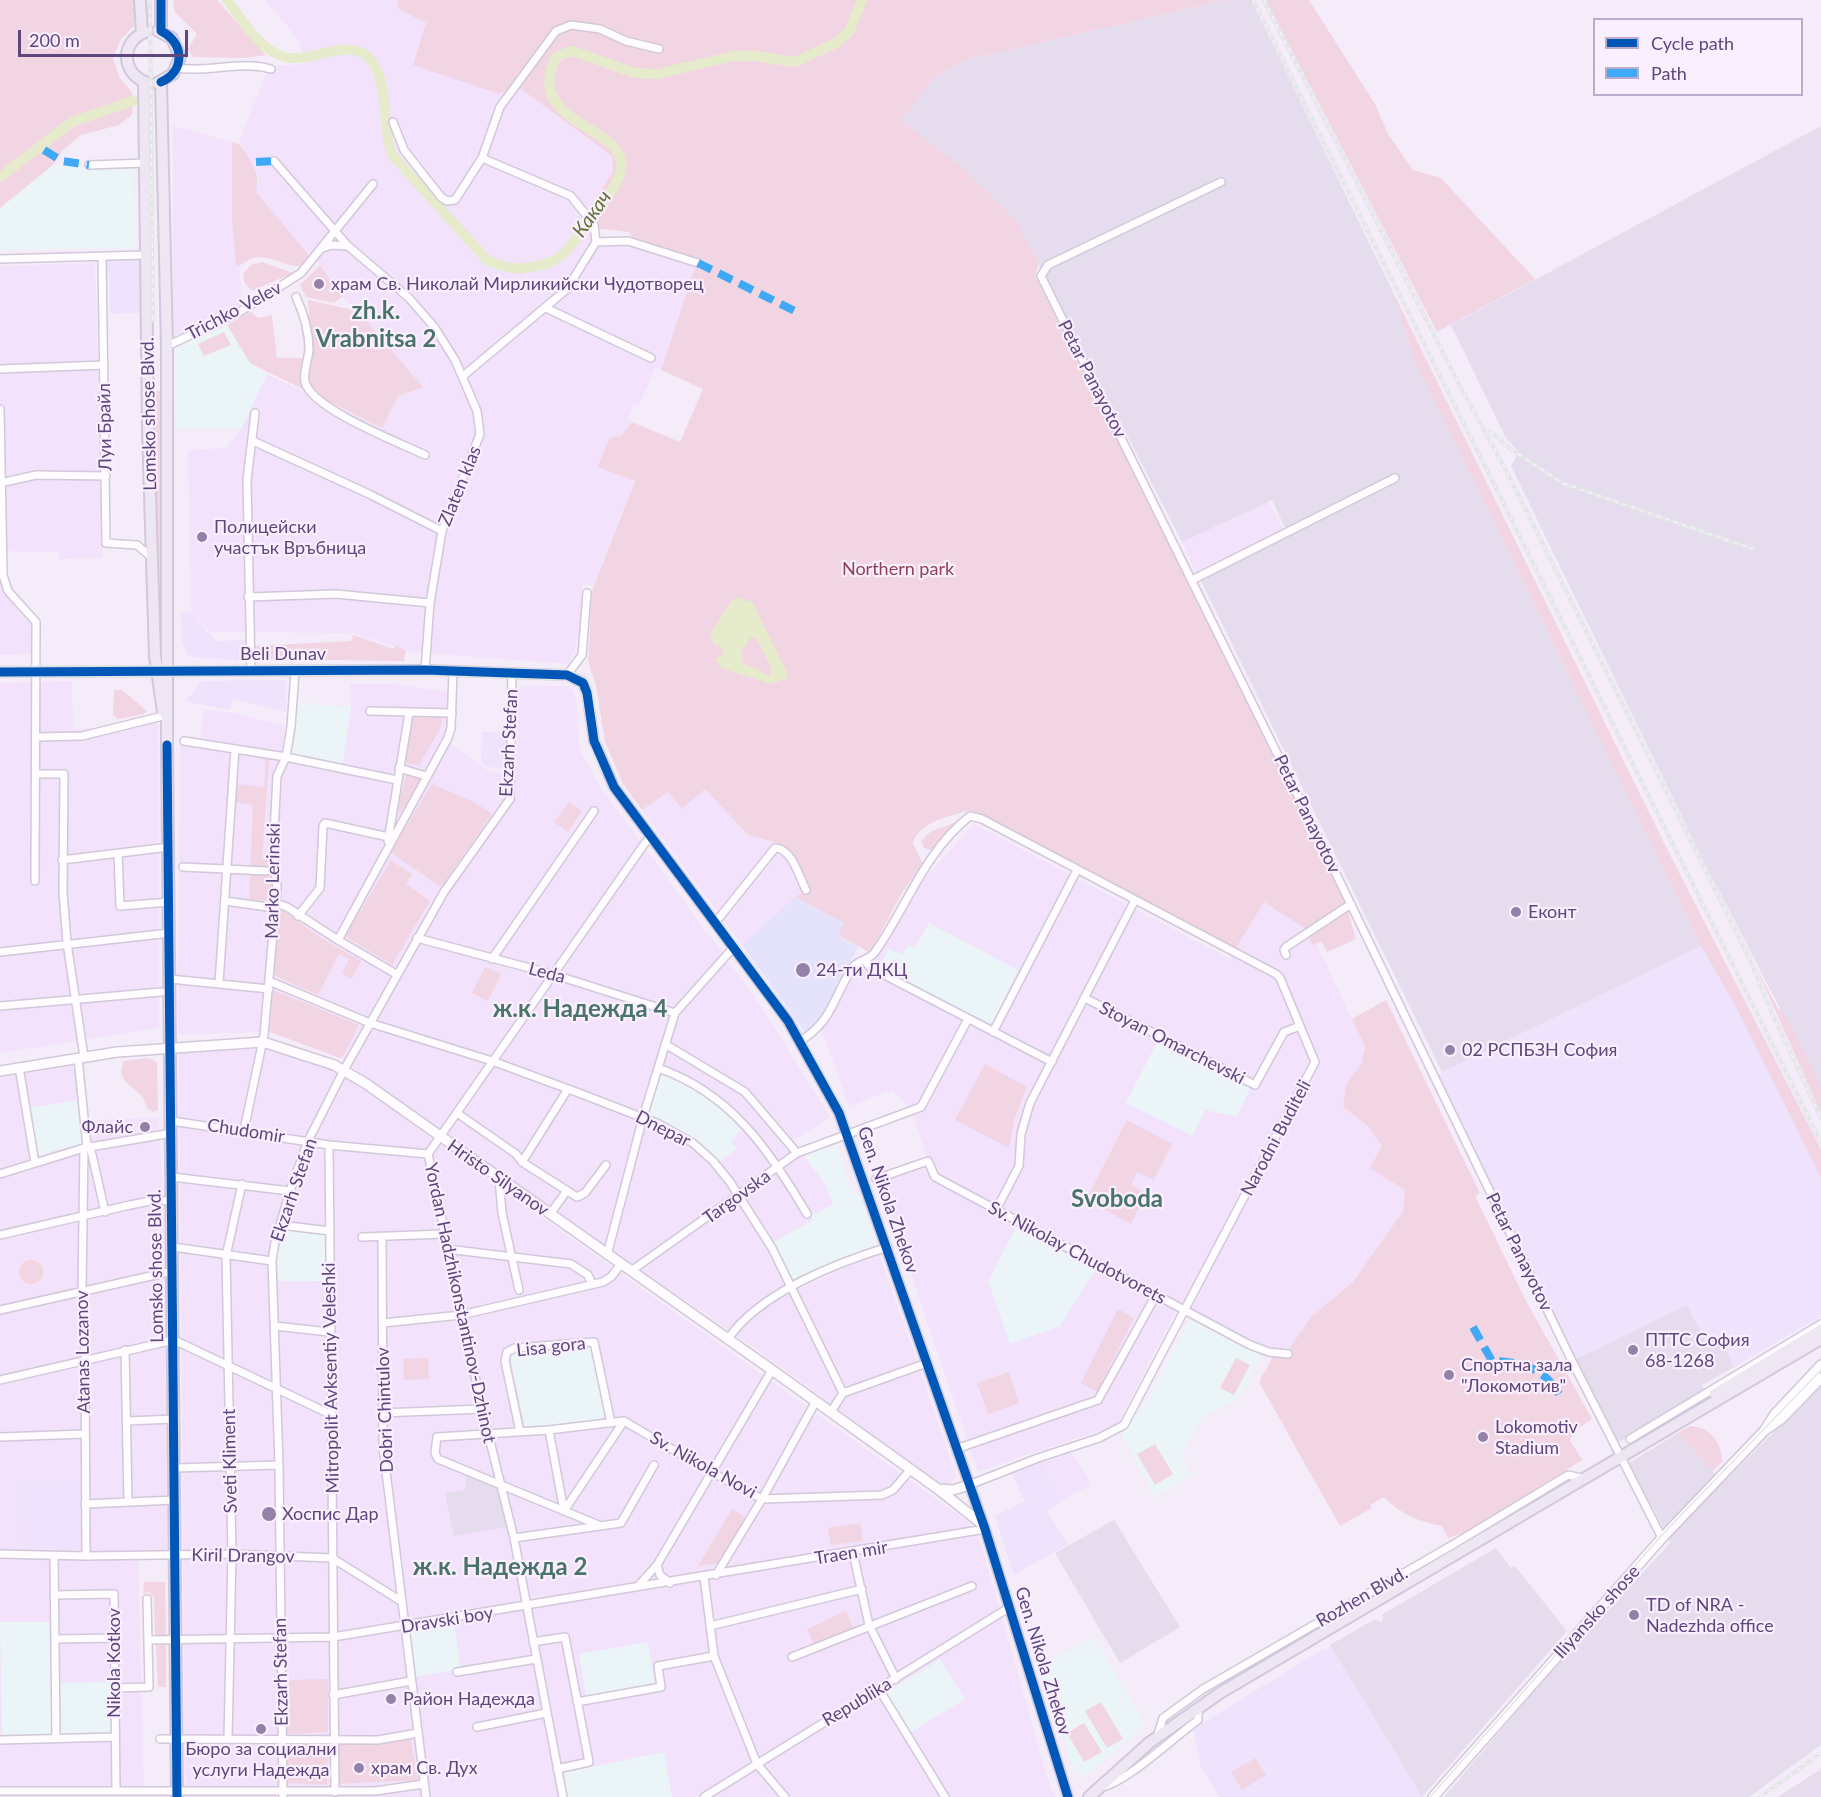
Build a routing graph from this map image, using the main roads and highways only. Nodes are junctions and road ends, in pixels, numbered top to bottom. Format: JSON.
{"nodes":[{"id":1,"x":140,"y":0,"type":"edge"},
{"id":2,"x":161,"y":0,"type":"edge"},
{"id":3,"x":153,"y":83,"type":"junction"},
{"id":4,"x":162,"y":672,"type":"junction"},
{"id":5,"x":167,"y":745,"type":"junction"},
{"id":6,"x":1821,"y":1330,"type":"edge"},
{"id":7,"x":1821,"y":1339,"type":"edge"},
{"id":8,"x":1620,"y":1456,"type":"junction"},
{"id":9,"x":177,"y":1794,"type":"edge"},
{"id":10,"x":1089,"y":1797,"type":"edge"}],
"edges":[{"from":1,"to":3,"type":"main road"},
{"from":2,"to":3,"type":"main road"},
{"from":3,"to":4,"type":"main road","name":"Lomsko shose Blvd."},
{"from":3,"to":4,"type":"main road","name":"Lomsko shose Blvd."},
{"from":4,"to":5,"type":"main road","name":"Lomsko shose Blvd."},
{"from":4,"to":5,"type":"main road","name":"Lomsko shose Blvd."},
{"from":5,"to":9,"type":"main road","name":"Lomsko shose Blvd."},
{"from":6,"to":8,"type":"main road","name":"Rozhen Blvd."},
{"from":7,"to":8,"type":"main road","name":"Rozhen Blvd."},
{"from":8,"to":10,"type":"main road","name":"Rozhen Blvd."}]}
